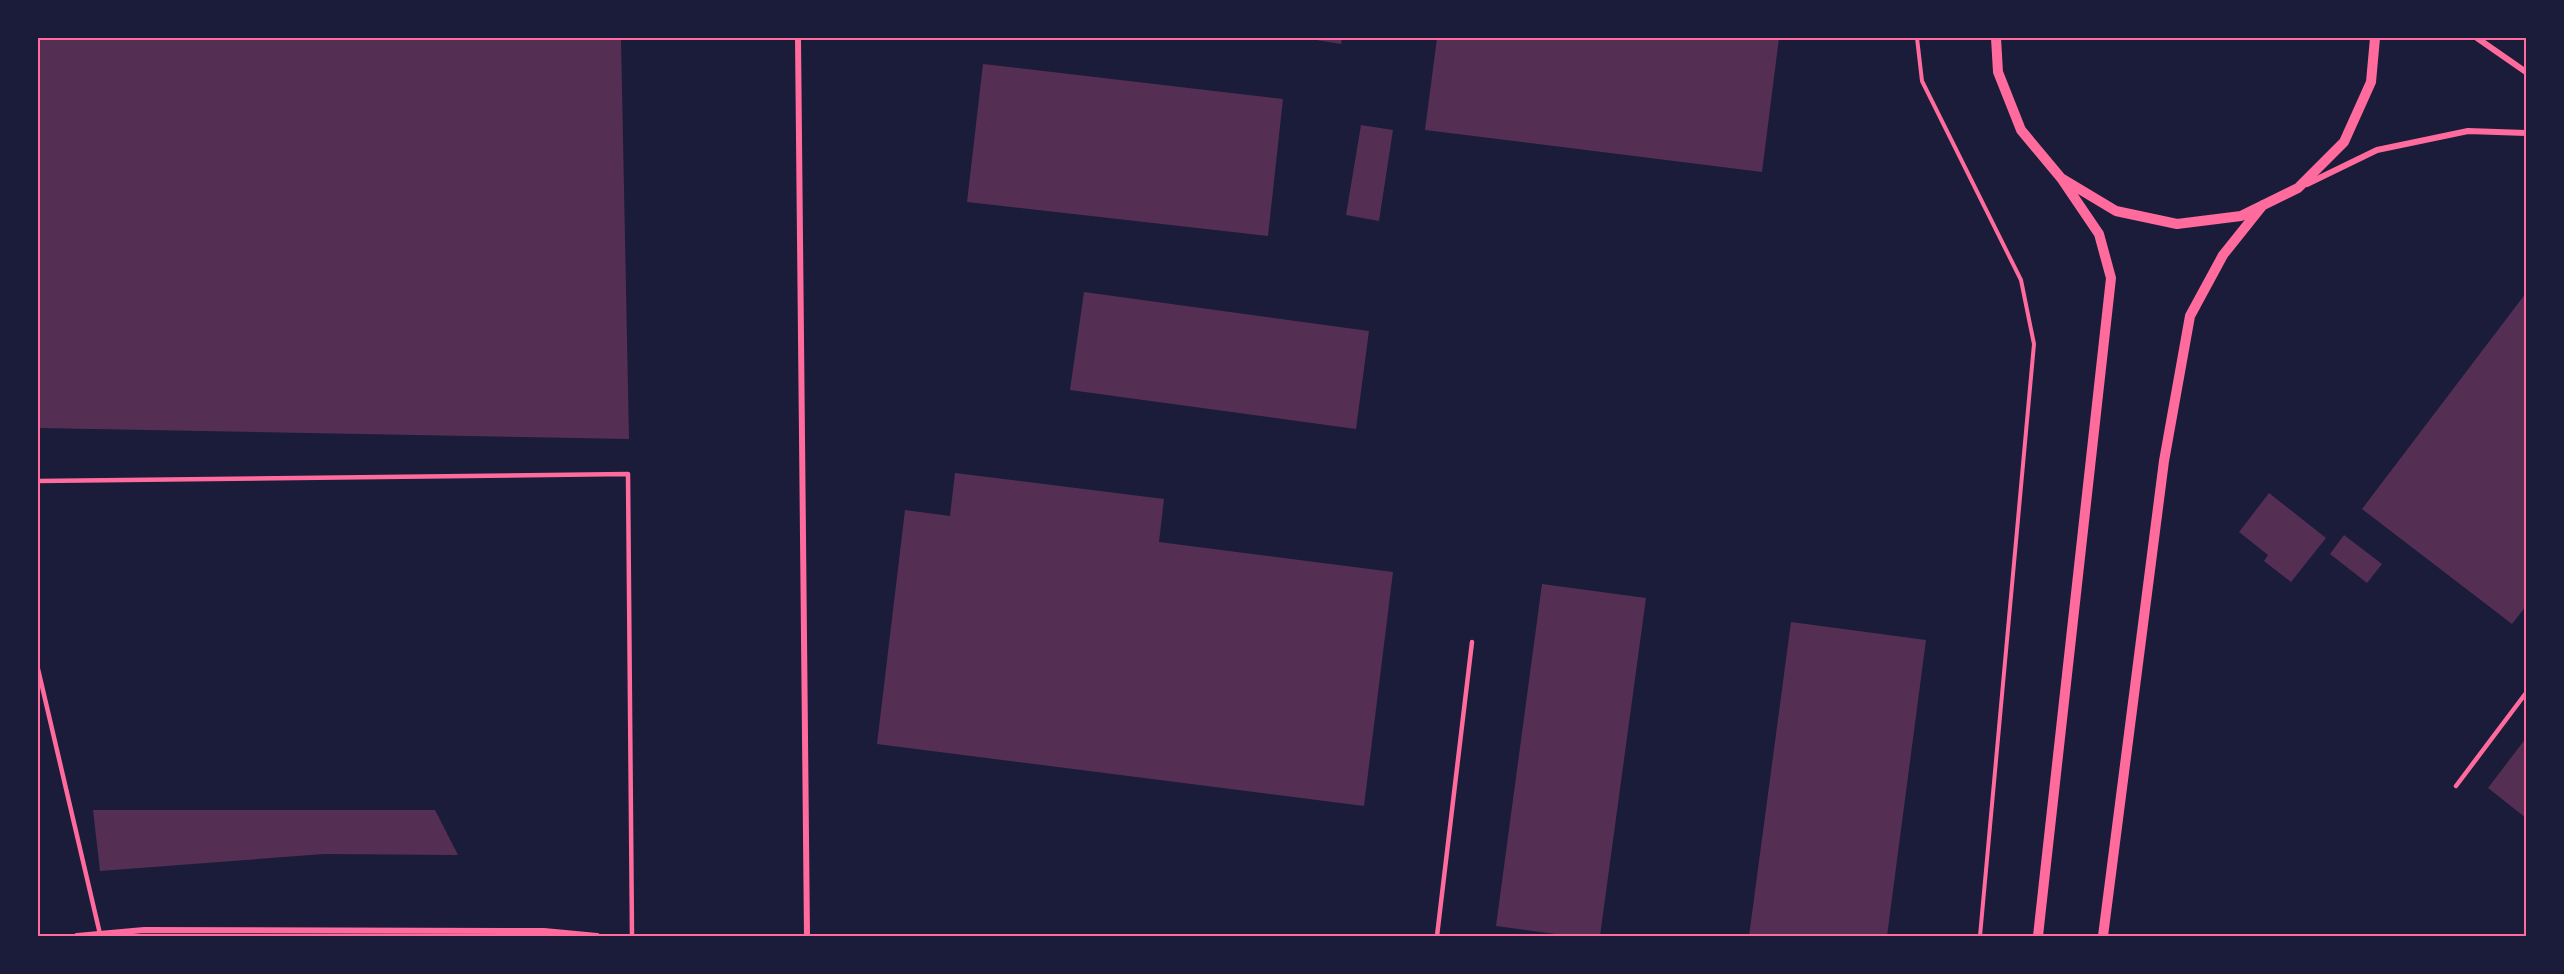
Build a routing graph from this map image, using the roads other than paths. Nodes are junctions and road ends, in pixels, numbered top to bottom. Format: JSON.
{"nodes":[{"id":1,"x":798,"y":38,"type":"edge"},
{"id":2,"x":1996,"y":38,"type":"edge"},
{"id":3,"x":2375,"y":38,"type":"edge"},
{"id":4,"x":2477,"y":38,"type":"edge"},
{"id":5,"x":2526,"y":72,"type":"edge"},
{"id":6,"x":2526,"y":134,"type":"edge"},
{"id":7,"x":2061,"y":178,"type":"junction"},
{"id":8,"x":2298,"y":188,"type":"junction"},
{"id":9,"x":2263,"y":206,"type":"junction"},
{"id":10,"x":38,"y":481,"type":"edge"},
{"id":11,"x":1472,"y":642,"type":"dead end"},
{"id":12,"x":38,"y":669,"type":"edge"},
{"id":13,"x":2526,"y":693,"type":"edge"},
{"id":14,"x":2456,"y":786,"type":"dead end"},
{"id":15,"x":100,"y":934,"type":"junction"},
{"id":16,"x":77,"y":936,"type":"edge"},
{"id":17,"x":597,"y":936,"type":"edge"},
{"id":18,"x":632,"y":936,"type":"edge"},
{"id":19,"x":807,"y":936,"type":"edge"},
{"id":20,"x":1437,"y":936,"type":"edge"},
{"id":21,"x":2038,"y":936,"type":"edge"},
{"id":22,"x":2103,"y":936,"type":"edge"}],
"edges":[{"from":1,"to":19,"type":"street"},
{"from":2,"to":7,"type":"street"},
{"from":3,"to":8,"type":"street"},
{"from":4,"to":5,"type":"street"},
{"from":6,"to":8,"type":"street"},
{"from":7,"to":9,"type":"street"},
{"from":7,"to":21,"type":"street"},
{"from":8,"to":9,"type":"street"},
{"from":9,"to":22,"type":"street"},
{"from":10,"to":18,"type":"lane"},
{"from":11,"to":20,"type":"lane"},
{"from":12,"to":15,"type":"lane"},
{"from":13,"to":14,"type":"lane"},
{"from":15,"to":16,"type":"street"},
{"from":15,"to":17,"type":"street"}]}
